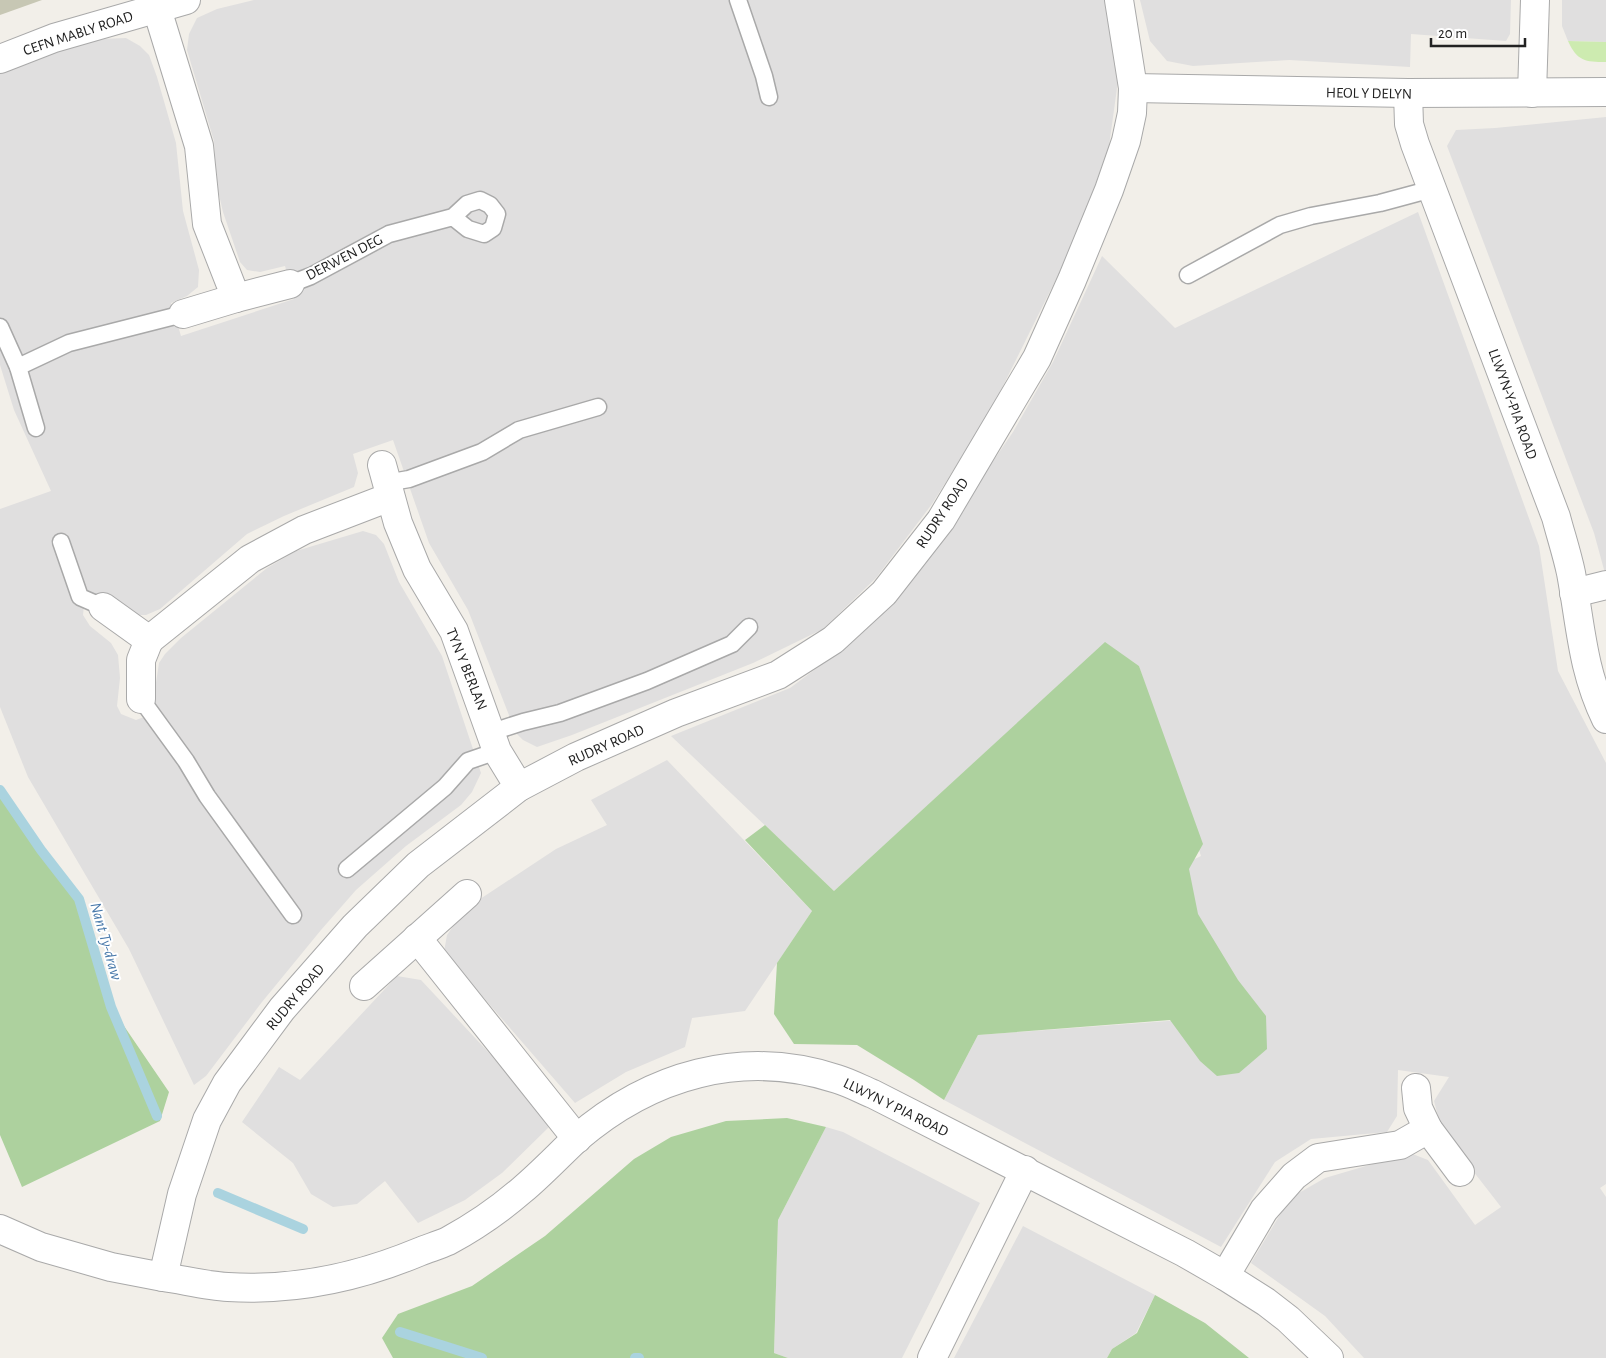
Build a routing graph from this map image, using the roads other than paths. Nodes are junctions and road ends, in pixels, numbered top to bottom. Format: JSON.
{"nodes":[{"id":1,"x":186,"y":0,"type":"edge"},
{"id":2,"x":738,"y":0,"type":"edge"},
{"id":3,"x":1119,"y":0,"type":"edge"},
{"id":4,"x":1535,"y":0,"type":"edge"},
{"id":5,"x":157,"y":9,"type":"junction"},
{"id":6,"x":0,"y":59,"type":"edge"},
{"id":7,"x":1133,"y":88,"type":"junction"},
{"id":8,"x":1606,"y":92,"type":"edge"},
{"id":9,"x":1408,"y":93,"type":"junction"},
{"id":10,"x":1532,"y":93,"type":"junction"},
{"id":11,"x":769,"y":97,"type":"dead end"},
{"id":12,"x":1432,"y":189,"type":"junction"},
{"id":13,"x":453,"y":218,"type":"dead end"},
{"id":14,"x":1188,"y":275,"type":"dead end"},
{"id":15,"x":290,"y":284,"type":"joint"},
{"id":16,"x":236,"y":298,"type":"junction"},
{"id":17,"x":183,"y":314,"type":"joint"},
{"id":18,"x":0,"y":327,"type":"edge"},
{"id":19,"x":18,"y":366,"type":"junction"},
{"id":20,"x":598,"y":406,"type":"dead end"},
{"id":21,"x":36,"y":428,"type":"dead end"},
{"id":22,"x":386,"y":482,"type":"junction"},
{"id":23,"x":61,"y":542,"type":"dead end"},
{"id":24,"x":1606,"y":585,"type":"edge"},
{"id":25,"x":1574,"y":592,"type":"junction"},
{"id":26,"x":103,"y":608,"type":"joint"},
{"id":27,"x":750,"y":627,"type":"dead end"},
{"id":28,"x":149,"y":640,"type":"junction"},
{"id":29,"x":141,"y":699,"type":"joint"},
{"id":30,"x":1606,"y":719,"type":"edge"},
{"id":31,"x":495,"y":742,"type":"junction"},
{"id":32,"x":519,"y":787,"type":"junction"},
{"id":33,"x":347,"y":869,"type":"dead end"},
{"id":34,"x":467,"y":894,"type":"dead end"},
{"id":35,"x":293,"y":915,"type":"dead end"},
{"id":36,"x":417,"y":938,"type":"junction"},
{"id":37,"x":364,"y":986,"type":"dead end"},
{"id":38,"x":1416,"y":1088,"type":"dead end"},
{"id":39,"x":1428,"y":1128,"type":"junction"},
{"id":40,"x":577,"y":1139,"type":"junction"},
{"id":41,"x":1024,"y":1170,"type":"junction"},
{"id":42,"x":1460,"y":1172,"type":"dead end"},
{"id":43,"x":0,"y":1230,"type":"edge"},
{"id":44,"x":1225,"y":1276,"type":"junction"},
{"id":45,"x":163,"y":1277,"type":"junction"},
{"id":46,"x":932,"y":1358,"type":"edge"},
{"id":47,"x":1329,"y":1358,"type":"edge"}],
"edges":[{"from":1,"to":5,"type":"street","name":"CEFN MABLY ROAD"},
{"from":2,"to":11,"type":"lane"},
{"from":3,"to":7,"type":"street","name":"RUDRY ROAD"},
{"from":4,"to":10,"type":"street"},
{"from":5,"to":6,"type":"street","name":"CEFN MABLY ROAD"},
{"from":5,"to":16,"type":"street"},
{"from":7,"to":9,"type":"street","name":"HEOL Y DELYN"},
{"from":7,"to":32,"type":"street","name":"RUDRY ROAD"},
{"from":8,"to":10,"type":"street","name":"HEOL Y DELYN"},
{"from":9,"to":10,"type":"street","name":"HEOL Y DELYN"},
{"from":9,"to":12,"type":"street","name":"LLWYN-Y-PIA ROAD"},
{"from":12,"to":14,"type":"lane"},
{"from":12,"to":25,"type":"street","name":"LLWYN-Y-PIA ROAD"},
{"from":13,"to":15,"type":"lane","name":"DERWEN DEG"},
{"from":15,"to":16,"type":"street","name":"DERWEN DEG"},
{"from":16,"to":17,"type":"street","name":"DERWEN DEG"},
{"from":17,"to":19,"type":"lane"},
{"from":18,"to":19,"type":"lane"},
{"from":19,"to":21,"type":"lane"},
{"from":20,"to":22,"type":"lane"},
{"from":22,"to":28,"type":"street"},
{"from":22,"to":31,"type":"street","name":"TYN Y BERLAN"},
{"from":23,"to":26,"type":"lane"},
{"from":24,"to":25,"type":"street"},
{"from":25,"to":30,"type":"street","name":"LLWYN-Y-PIA ROAD"},
{"from":26,"to":28,"type":"street"},
{"from":27,"to":31,"type":"lane"},
{"from":28,"to":29,"type":"street"},
{"from":29,"to":35,"type":"lane"},
{"from":31,"to":32,"type":"street","name":"TYN Y BERLAN"},
{"from":31,"to":33,"type":"lane"},
{"from":32,"to":45,"type":"street","name":"RUDRY ROAD"},
{"from":34,"to":36,"type":"street"},
{"from":36,"to":37,"type":"street"},
{"from":36,"to":40,"type":"street"},
{"from":38,"to":39,"type":"street"},
{"from":39,"to":42,"type":"street"},
{"from":39,"to":44,"type":"street"},
{"from":40,"to":41,"type":"street","name":"LLWYN Y PIA ROAD"},
{"from":40,"to":45,"type":"street","name":"LLWYN Y PIA ROAD"},
{"from":41,"to":44,"type":"street","name":"LLWYN Y PIA ROAD"},
{"from":41,"to":46,"type":"street"},
{"from":43,"to":45,"type":"street"},
{"from":44,"to":47,"type":"street","name":"LLWYN Y PIA ROAD"}]}
